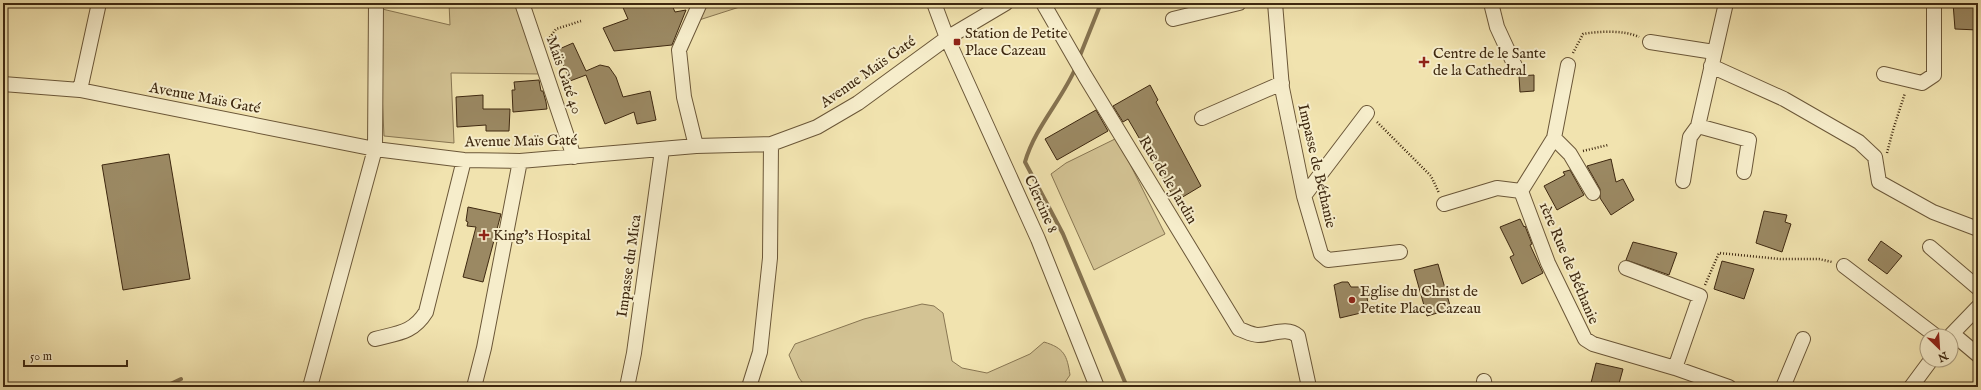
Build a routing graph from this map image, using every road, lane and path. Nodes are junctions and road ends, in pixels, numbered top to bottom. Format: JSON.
{"nodes":[{"id":1,"x":99,"y":3,"type":"edge"},
{"id":2,"x":376,"y":3,"type":"edge"},
{"id":3,"x":522,"y":3,"type":"edge"},
{"id":4,"x":700,"y":3,"type":"edge"},
{"id":5,"x":934,"y":3,"type":"edge"},
{"id":6,"x":1006,"y":3,"type":"edge"},
{"id":7,"x":1043,"y":3,"type":"edge"},
{"id":8,"x":1239,"y":3,"type":"edge"},
{"id":9,"x":1275,"y":3,"type":"edge"},
{"id":10,"x":1490,"y":3,"type":"edge"},
{"id":11,"x":1726,"y":3,"type":"edge"},
{"id":12,"x":1934,"y":3,"type":"edge"},
{"id":13,"x":1173,"y":19,"type":"dead end"},
{"id":14,"x":580,"y":21,"type":"dead end"},
{"id":15,"x":947,"y":38,"type":"junction"},
{"id":16,"x":1650,"y":42,"type":"joint"},
{"id":17,"x":1714,"y":52,"type":"junction"},
{"id":18,"x":539,"y":53,"type":"junction"},
{"id":19,"x":1568,"y":65,"type":"joint"},
{"id":20,"x":1515,"y":66,"type":"dead end"},
{"id":21,"x":1711,"y":66,"type":"junction"},
{"id":22,"x":1884,"y":74,"type":"dead end"},
{"id":23,"x":1909,"y":80,"type":"junction"},
{"id":24,"x":1282,"y":83,"type":"junction"},
{"id":25,"x":3,"y":84,"type":"edge"},
{"id":26,"x":80,"y":90,"type":"junction"},
{"id":27,"x":1367,"y":113,"type":"joint"},
{"id":28,"x":1202,"y":118,"type":"dead end"},
{"id":29,"x":1698,"y":126,"type":"junction"},
{"id":30,"x":1554,"y":138,"type":"junction"},
{"id":31,"x":771,"y":144,"type":"junction"},
{"id":32,"x":1608,"y":145,"type":"dead end"},
{"id":33,"x":696,"y":146,"type":"junction"},
{"id":34,"x":375,"y":149,"type":"junction"},
{"id":35,"x":662,"y":150,"type":"junction"},
{"id":36,"x":1570,"y":154,"type":"junction"},
{"id":37,"x":574,"y":157,"type":"junction"},
{"id":38,"x":1886,"y":157,"type":"dead end"},
{"id":39,"x":464,"y":160,"type":"junction"},
{"id":40,"x":520,"y":161,"type":"junction"},
{"id":41,"x":1744,"y":172,"type":"dead end"},
{"id":42,"x":1683,"y":181,"type":"dead end"},
{"id":43,"x":1521,"y":191,"type":"junction"},
{"id":44,"x":1594,"y":193,"type":"dead end"},
{"id":45,"x":1304,"y":196,"type":"junction"},
{"id":46,"x":1444,"y":204,"type":"joint"},
{"id":47,"x":1978,"y":229,"type":"edge"},
{"id":48,"x":1930,"y":247,"type":"dead end"},
{"id":49,"x":1400,"y":252,"type":"dead end"},
{"id":50,"x":1844,"y":266,"type":"joint"},
{"id":51,"x":1626,"y":268,"type":"dead end"},
{"id":52,"x":1978,"y":288,"type":"edge"},
{"id":53,"x":1700,"y":296,"type":"junction"},
{"id":54,"x":1978,"y":307,"type":"edge"},
{"id":55,"x":1925,"y":328,"type":"edge"},
{"id":56,"x":1958,"y":328,"type":"edge"},
{"id":57,"x":376,"y":339,"type":"dead end"},
{"id":58,"x":1803,"y":339,"type":"dead end"},
{"id":59,"x":1959,"y":341,"type":"edge"},
{"id":60,"x":1978,"y":355,"type":"edge"},
{"id":61,"x":1675,"y":368,"type":"junction"},
{"id":62,"x":1928,"y":368,"type":"edge"},
{"id":63,"x":1923,"y":381,"type":"edge"},
{"id":64,"x":310,"y":387,"type":"edge"},
{"id":65,"x":474,"y":387,"type":"edge"},
{"id":66,"x":627,"y":387,"type":"edge"},
{"id":67,"x":749,"y":387,"type":"edge"},
{"id":68,"x":1097,"y":387,"type":"edge"},
{"id":69,"x":1309,"y":387,"type":"edge"},
{"id":70,"x":1729,"y":387,"type":"edge"},
{"id":71,"x":1783,"y":387,"type":"edge"},
{"id":72,"x":1911,"y":387,"type":"edge"}],
"edges":[{"from":1,"to":26,"type":"street"},
{"from":2,"to":34,"type":"street"},
{"from":3,"to":18,"type":"street","name":"Maïs Gaté 40"},
{"from":4,"to":33,"type":"street"},
{"from":5,"to":15,"type":"street","name":"Clercine 8"},
{"from":6,"to":15,"type":"street","name":"Avenue Maïs Gaté"},
{"from":7,"to":69,"type":"street","name":"Rue de le Jardin"},
{"from":8,"to":13,"type":"street"},
{"from":9,"to":24,"type":"street","name":"Impasse de Béthanie"},
{"from":10,"to":20,"type":"street"},
{"from":11,"to":17,"type":"street"},
{"from":12,"to":23,"type":"street"},
{"from":14,"to":18,"type":"path"},
{"from":15,"to":31,"type":"street","name":"Avenue Maïs Gaté"},
{"from":15,"to":68,"type":"street","name":"Clercine 8"},
{"from":16,"to":17,"type":"street"},
{"from":16,"to":19,"type":"path"},
{"from":17,"to":21,"type":"street"},
{"from":18,"to":37,"type":"street","name":"Maïs Gaté 40"},
{"from":19,"to":30,"type":"street"},
{"from":21,"to":29,"type":"street"},
{"from":21,"to":47,"type":"street"},
{"from":22,"to":23,"type":"street"},
{"from":23,"to":38,"type":"path"},
{"from":24,"to":28,"type":"street"},
{"from":24,"to":45,"type":"street","name":"Impasse de Béthanie"},
{"from":25,"to":26,"type":"street","name":"Avenue Maïs Gaté"},
{"from":26,"to":34,"type":"street","name":"Avenue Maïs Gaté"},
{"from":27,"to":45,"type":"street"},
{"from":27,"to":46,"type":"path"},
{"from":29,"to":41,"type":"street"},
{"from":29,"to":42,"type":"street"},
{"from":30,"to":36,"type":"street"},
{"from":30,"to":43,"type":"street"},
{"from":31,"to":33,"type":"street","name":"Avenue Maïs Gaté"},
{"from":31,"to":67,"type":"street"},
{"from":32,"to":36,"type":"path"},
{"from":33,"to":35,"type":"street","name":"Avenue Maïs Gaté"},
{"from":34,"to":39,"type":"street","name":"Avenue Maïs Gaté"},
{"from":34,"to":64,"type":"street"},
{"from":35,"to":37,"type":"street","name":"Avenue Maïs Gaté"},
{"from":35,"to":66,"type":"street","name":"Impasse du Mica"},
{"from":36,"to":44,"type":"street"},
{"from":37,"to":40,"type":"street","name":"Avenue Maïs Gaté"},
{"from":39,"to":40,"type":"street","name":"Avenue Maïs Gaté"},
{"from":39,"to":57,"type":"street"},
{"from":40,"to":65,"type":"street"},
{"from":43,"to":46,"type":"street"},
{"from":43,"to":61,"type":"street","name":"1ère Rue de Béthanie"},
{"from":45,"to":49,"type":"street","name":"Impasse de Béthanie"},
{"from":48,"to":52,"type":"street"},
{"from":50,"to":53,"type":"path"},
{"from":50,"to":55,"type":"street"},
{"from":51,"to":53,"type":"street"},
{"from":53,"to":61,"type":"street"},
{"from":54,"to":56,"type":"street"},
{"from":58,"to":71,"type":"street"},
{"from":59,"to":60,"type":"street"},
{"from":61,"to":70,"type":"street","name":"1ère Rue de Béthanie"},
{"from":62,"to":63,"type":"street"},
{"from":63,"to":72,"type":"street"}]}
